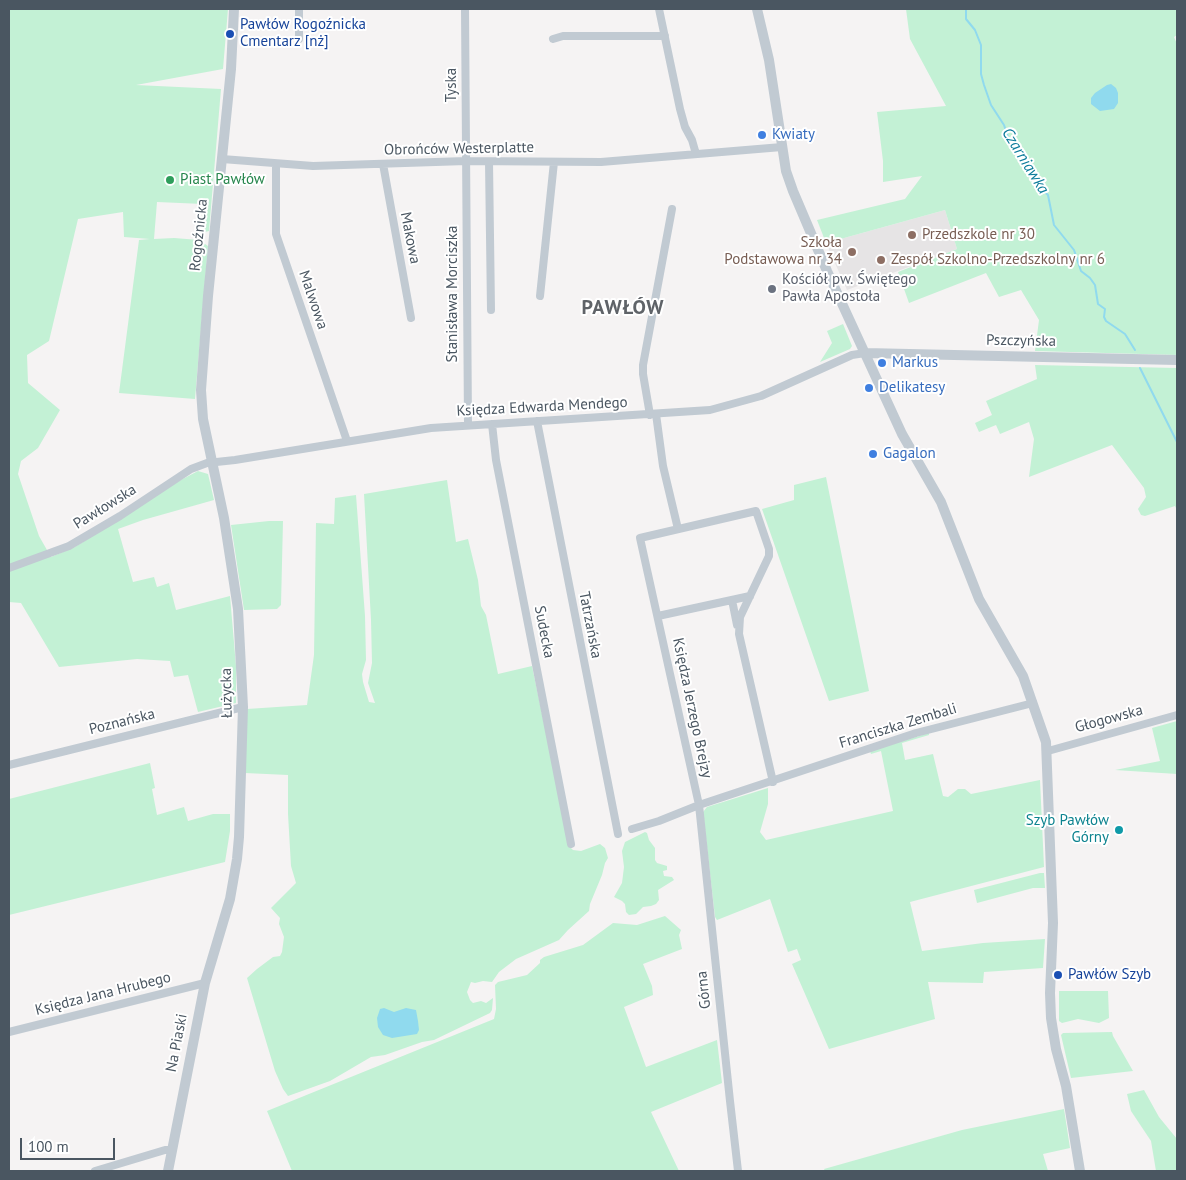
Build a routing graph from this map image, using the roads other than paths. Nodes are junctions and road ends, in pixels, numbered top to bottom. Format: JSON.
{"nodes":[{"id":1,"x":234,"y":9,"type":"edge"},
{"id":2,"x":299,"y":9,"type":"edge"},
{"id":3,"x":465,"y":9,"type":"edge"},
{"id":4,"x":659,"y":9,"type":"edge"},
{"id":5,"x":757,"y":9,"type":"edge"},
{"id":6,"x":665,"y":36,"type":"junction"},
{"id":7,"x":299,"y":39,"type":"dead end"},
{"id":8,"x":553,"y":40,"type":"dead end"},
{"id":9,"x":782,"y":147,"type":"junction"},
{"id":10,"x":696,"y":154,"type":"junction"},
{"id":11,"x":222,"y":159,"type":"junction"},
{"id":12,"x":466,"y":161,"type":"junction"},
{"id":13,"x":488,"y":162,"type":"junction"},
{"id":14,"x":554,"y":162,"type":"junction"},
{"id":15,"x":276,"y":164,"type":"junction"},
{"id":16,"x":382,"y":164,"type":"junction"},
{"id":17,"x":672,"y":209,"type":"dead end"},
{"id":18,"x":540,"y":296,"type":"dead end"},
{"id":19,"x":491,"y":310,"type":"dead end"},
{"id":20,"x":411,"y":318,"type":"dead end"},
{"id":21,"x":865,"y":353,"type":"junction"},
{"id":22,"x":1177,"y":360,"type":"edge"},
{"id":23,"x":654,"y":414,"type":"junction"},
{"id":24,"x":537,"y":421,"type":"junction"},
{"id":25,"x":492,"y":424,"type":"junction"},
{"id":26,"x":468,"y":426,"type":"junction"},
{"id":27,"x":348,"y":441,"type":"junction"},
{"id":28,"x":212,"y":463,"type":"junction"},
{"id":29,"x":678,"y":529,"type":"junction"},
{"id":30,"x":9,"y":568,"type":"edge"},
{"id":31,"x":750,"y":596,"type":"junction"},
{"id":32,"x":732,"y":600,"type":"junction"},
{"id":33,"x":658,"y":616,"type":"junction"},
{"id":34,"x":739,"y":634,"type":"junction"},
{"id":35,"x":1033,"y":703,"type":"junction"},
{"id":36,"x":243,"y":707,"type":"junction"},
{"id":37,"x":1177,"y":715,"type":"edge"},
{"id":38,"x":1048,"y":750,"type":"junction"},
{"id":39,"x":9,"y":765,"type":"edge"},
{"id":40,"x":772,"y":782,"type":"junction"},
{"id":41,"x":699,"y":805,"type":"junction"},
{"id":42,"x":632,"y":829,"type":"dead end"},
{"id":43,"x":618,"y":834,"type":"dead end"},
{"id":44,"x":571,"y":844,"type":"dead end"},
{"id":45,"x":224,"y":923,"type":"joint"},
{"id":46,"x":205,"y":983,"type":"junction"},
{"id":47,"x":9,"y":1032,"type":"edge"},
{"id":48,"x":172,"y":1150,"type":"junction"},
{"id":49,"x":96,"y":1171,"type":"edge"},
{"id":50,"x":168,"y":1171,"type":"edge"},
{"id":51,"x":738,"y":1171,"type":"edge"},
{"id":52,"x":1080,"y":1171,"type":"edge"}],
"edges":[{"from":1,"to":11,"type":"street","name":"Rogoźnicka"},
{"from":2,"to":7,"type":"street"},
{"from":3,"to":12,"type":"street","name":"Tyska"},
{"from":4,"to":6,"type":"street"},
{"from":5,"to":9,"type":"street"},
{"from":6,"to":8,"type":"street"},
{"from":6,"to":10,"type":"street"},
{"from":9,"to":10,"type":"street","name":"Obrońców Westerplatte"},
{"from":9,"to":21,"type":"street"},
{"from":10,"to":14,"type":"street","name":"Obrońców Westerplatte"},
{"from":11,"to":15,"type":"street","name":"Obrońców Westerplatte"},
{"from":11,"to":28,"type":"street","name":"Rogoźnicka"},
{"from":12,"to":13,"type":"street","name":"Obrońców Westerplatte"},
{"from":12,"to":16,"type":"street","name":"Obrońców Westerplatte"},
{"from":12,"to":26,"type":"street","name":"Stanisława Morciszka"},
{"from":13,"to":14,"type":"street","name":"Obrońców Westerplatte"},
{"from":13,"to":19,"type":"street"},
{"from":14,"to":18,"type":"street"},
{"from":15,"to":16,"type":"street","name":"Obrońców Westerplatte"},
{"from":15,"to":27,"type":"street","name":"Malwowa"},
{"from":16,"to":20,"type":"street","name":"Makowa"},
{"from":17,"to":23,"type":"street"},
{"from":21,"to":22,"type":"street","name":"Pszczyńska"},
{"from":21,"to":23,"type":"street","name":"Księdza Edwarda Mendego"},
{"from":21,"to":35,"type":"street"},
{"from":23,"to":24,"type":"street","name":"Księdza Edwarda Mendego"},
{"from":23,"to":29,"type":"street"},
{"from":24,"to":25,"type":"street","name":"Księdza Edwarda Mendego"},
{"from":24,"to":43,"type":"street","name":"Tatrzańska"},
{"from":25,"to":26,"type":"street","name":"Księdza Edwarda Mendego"},
{"from":25,"to":44,"type":"street","name":"Sudecka"},
{"from":26,"to":27,"type":"street","name":"Księdza Edwarda Mendego"},
{"from":27,"to":28,"type":"street","name":"Księdza Edwarda Mendego"},
{"from":28,"to":30,"type":"street","name":"Pawłowska"},
{"from":28,"to":36,"type":"street","name":"Łużycka"},
{"from":29,"to":31,"type":"street","name":"Księdza Jerzego Brejzy"},
{"from":29,"to":33,"type":"street","name":"Księdza Jerzego Brejzy"},
{"from":31,"to":32,"type":"street"},
{"from":31,"to":34,"type":"street"},
{"from":32,"to":33,"type":"street"},
{"from":32,"to":34,"type":"street"},
{"from":33,"to":41,"type":"street","name":"Księdza Jerzego Brejzy"},
{"from":34,"to":40,"type":"street"},
{"from":35,"to":38,"type":"street"},
{"from":35,"to":40,"type":"street","name":"Franciszka Zembali"},
{"from":36,"to":39,"type":"street","name":"Poznańska"},
{"from":36,"to":45,"type":"street","name":"Łużycka"},
{"from":37,"to":38,"type":"street","name":"Głogowska"},
{"from":38,"to":52,"type":"street"},
{"from":40,"to":41,"type":"street","name":"Franciszka Zembali"},
{"from":41,"to":42,"type":"street","name":"Franciszka Zembali"},
{"from":41,"to":51,"type":"street","name":"Górna"},
{"from":45,"to":46,"type":"street","name":"Na Piaski"},
{"from":46,"to":47,"type":"street","name":"Księdza Jana Hrubego"},
{"from":46,"to":48,"type":"street","name":"Na Piaski"},
{"from":48,"to":49,"type":"street"},
{"from":48,"to":50,"type":"street","name":"Na Piaski"}]}
